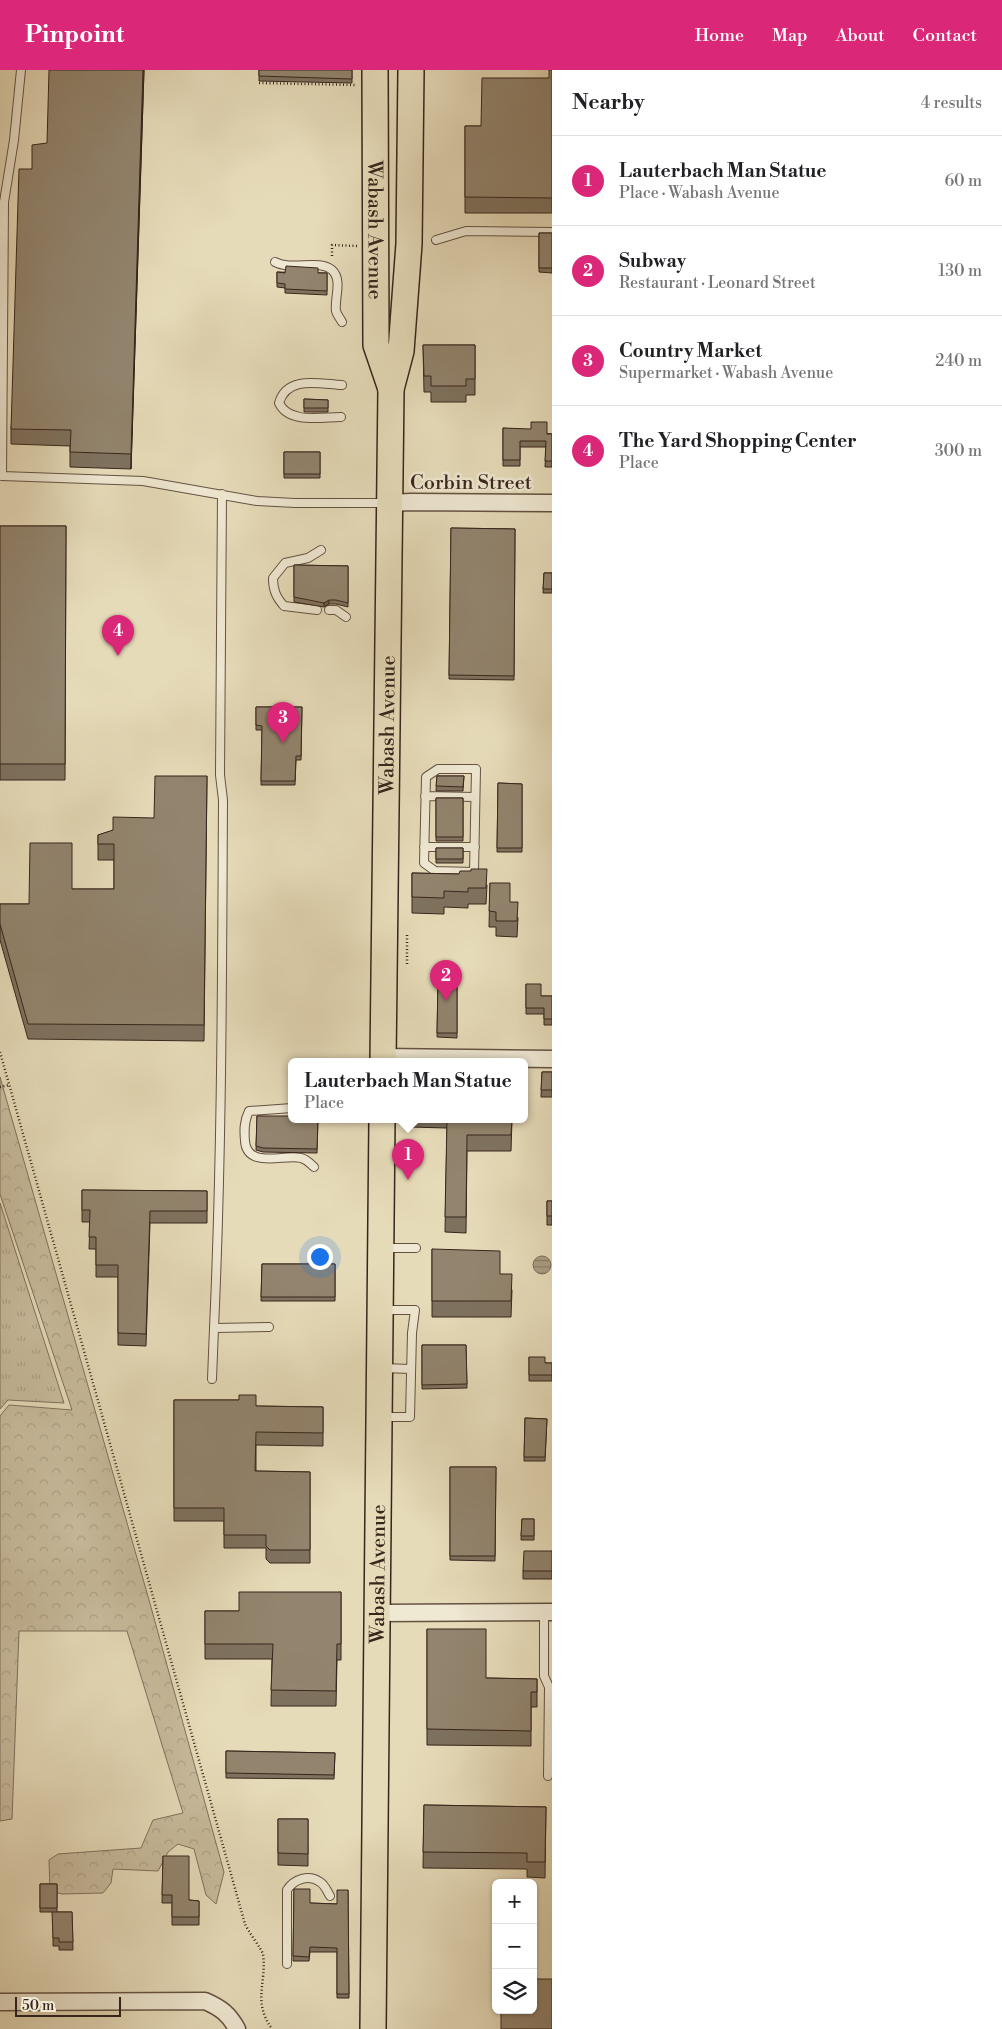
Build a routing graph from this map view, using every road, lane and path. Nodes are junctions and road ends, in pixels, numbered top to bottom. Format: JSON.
{"nodes":[{"id":1,"x":22,"y":70,"type":"edge"},
{"id":2,"x":411,"y":70,"type":"edge"},
{"id":3,"x":367,"y":78,"type":"edge"},
{"id":4,"x":259,"y":83,"type":"dead end"},
{"id":5,"x":552,"y":232,"type":"edge"},
{"id":6,"x":436,"y":240,"type":"dead end"},
{"id":7,"x":360,"y":248,"type":"dead end"},
{"id":8,"x":332,"y":256,"type":"dead end"},
{"id":9,"x":275,"y":262,"type":"dead end"},
{"id":10,"x":342,"y":322,"type":"dead end"},
{"id":11,"x":342,"y":385,"type":"dead end"},
{"id":12,"x":391,"y":388,"type":"junction"},
{"id":13,"x":341,"y":417,"type":"dead end"},
{"id":14,"x":222,"y":494,"type":"junction"},
{"id":15,"x":389,"y":503,"type":"junction"},
{"id":16,"x":552,"y":503,"type":"edge"},
{"id":17,"x":321,"y":550,"type":"dead end"},
{"id":18,"x":317,"y":610,"type":"dead end"},
{"id":19,"x":329,"y":610,"type":"dead end"},
{"id":20,"x":346,"y":618,"type":"dead end"},
{"id":21,"x":425,"y":796,"type":"junction"},
{"id":22,"x":475,"y":797,"type":"junction"},
{"id":23,"x":424,"y":847,"type":"junction"},
{"id":24,"x":475,"y":847,"type":"junction"},
{"id":25,"x":407,"y":933,"type":"dead end"},
{"id":26,"x":406,"y":964,"type":"dead end"},
{"id":27,"x":0,"y":1052,"type":"edge"},
{"id":28,"x":383,"y":1058,"type":"edge"},
{"id":29,"x":528,"y":1059,"type":"edge"},
{"id":30,"x":552,"y":1059,"type":"edge"},
{"id":31,"x":9,"y":1085,"type":"junction"},
{"id":32,"x":0,"y":1087,"type":"edge"},
{"id":33,"x":288,"y":1108,"type":"edge"},
{"id":34,"x":382,"y":1123,"type":"edge"},
{"id":35,"x":314,"y":1167,"type":"dead end"},
{"id":36,"x":381,"y":1248,"type":"junction"},
{"id":37,"x":416,"y":1248,"type":"dead end"},
{"id":38,"x":380,"y":1310,"type":"junction"},
{"id":39,"x":268,"y":1327,"type":"dead end"},
{"id":40,"x":214,"y":1328,"type":"junction"},
{"id":41,"x":380,"y":1368,"type":"junction"},
{"id":42,"x":411,"y":1368,"type":"junction"},
{"id":43,"x":212,"y":1379,"type":"dead end"},
{"id":44,"x":379,"y":1417,"type":"junction"},
{"id":45,"x":548,"y":1612,"type":"edge"},
{"id":46,"x":377,"y":1613,"type":"junction"},
{"id":47,"x":548,"y":1776,"type":"dead end"},
{"id":48,"x":330,"y":1896,"type":"dead end"},
{"id":49,"x":286,"y":1964,"type":"dead end"},
{"id":50,"x":0,"y":2002,"type":"edge"},
{"id":51,"x":237,"y":2029,"type":"edge"},
{"id":52,"x":272,"y":2029,"type":"edge"},
{"id":53,"x":373,"y":2029,"type":"edge"}],
"edges":[{"from":1,"to":14,"type":"lane"},
{"from":2,"to":12,"type":"main road","name":"Wabash Avenue"},
{"from":3,"to":4,"type":"path"},
{"from":3,"to":12,"type":"main road","name":"Wabash Avenue"},
{"from":5,"to":6,"type":"lane"},
{"from":7,"to":8,"type":"path"},
{"from":9,"to":10,"type":"lane"},
{"from":11,"to":13,"type":"lane"},
{"from":12,"to":15,"type":"main road","name":"Wabash Avenue"},
{"from":14,"to":15,"type":"lane"},
{"from":14,"to":40,"type":"lane"},
{"from":15,"to":16,"type":"street","name":"Corbin Street"},
{"from":15,"to":28,"type":"main road","name":"Wabash Avenue"},
{"from":17,"to":18,"type":"lane"},
{"from":19,"to":20,"type":"lane"},
{"from":21,"to":22,"type":"lane"},
{"from":21,"to":22,"type":"lane"},
{"from":21,"to":23,"type":"lane"},
{"from":22,"to":24,"type":"lane"},
{"from":23,"to":24,"type":"lane"},
{"from":23,"to":24,"type":"lane"},
{"from":25,"to":26,"type":"path"},
{"from":27,"to":31,"type":"path"},
{"from":29,"to":30,"type":"street"},
{"from":31,"to":32,"type":"path"},
{"from":31,"to":52,"type":"path"},
{"from":33,"to":35,"type":"lane"},
{"from":34,"to":36,"type":"main road","name":"Wabash Avenue"},
{"from":36,"to":37,"type":"lane"},
{"from":36,"to":38,"type":"main road","name":"Wabash Avenue"},
{"from":38,"to":41,"type":"main road","name":"Wabash Avenue"},
{"from":38,"to":42,"type":"lane"},
{"from":39,"to":40,"type":"lane"},
{"from":40,"to":43,"type":"lane"},
{"from":41,"to":42,"type":"lane"},
{"from":41,"to":44,"type":"main road","name":"Wabash Avenue"},
{"from":42,"to":44,"type":"lane"},
{"from":44,"to":46,"type":"main road","name":"Wabash Avenue"},
{"from":45,"to":46,"type":"street"},
{"from":45,"to":47,"type":"lane"},
{"from":46,"to":53,"type":"main road","name":"Wabash Avenue"},
{"from":48,"to":49,"type":"lane"},
{"from":50,"to":51,"type":"street"}]}
